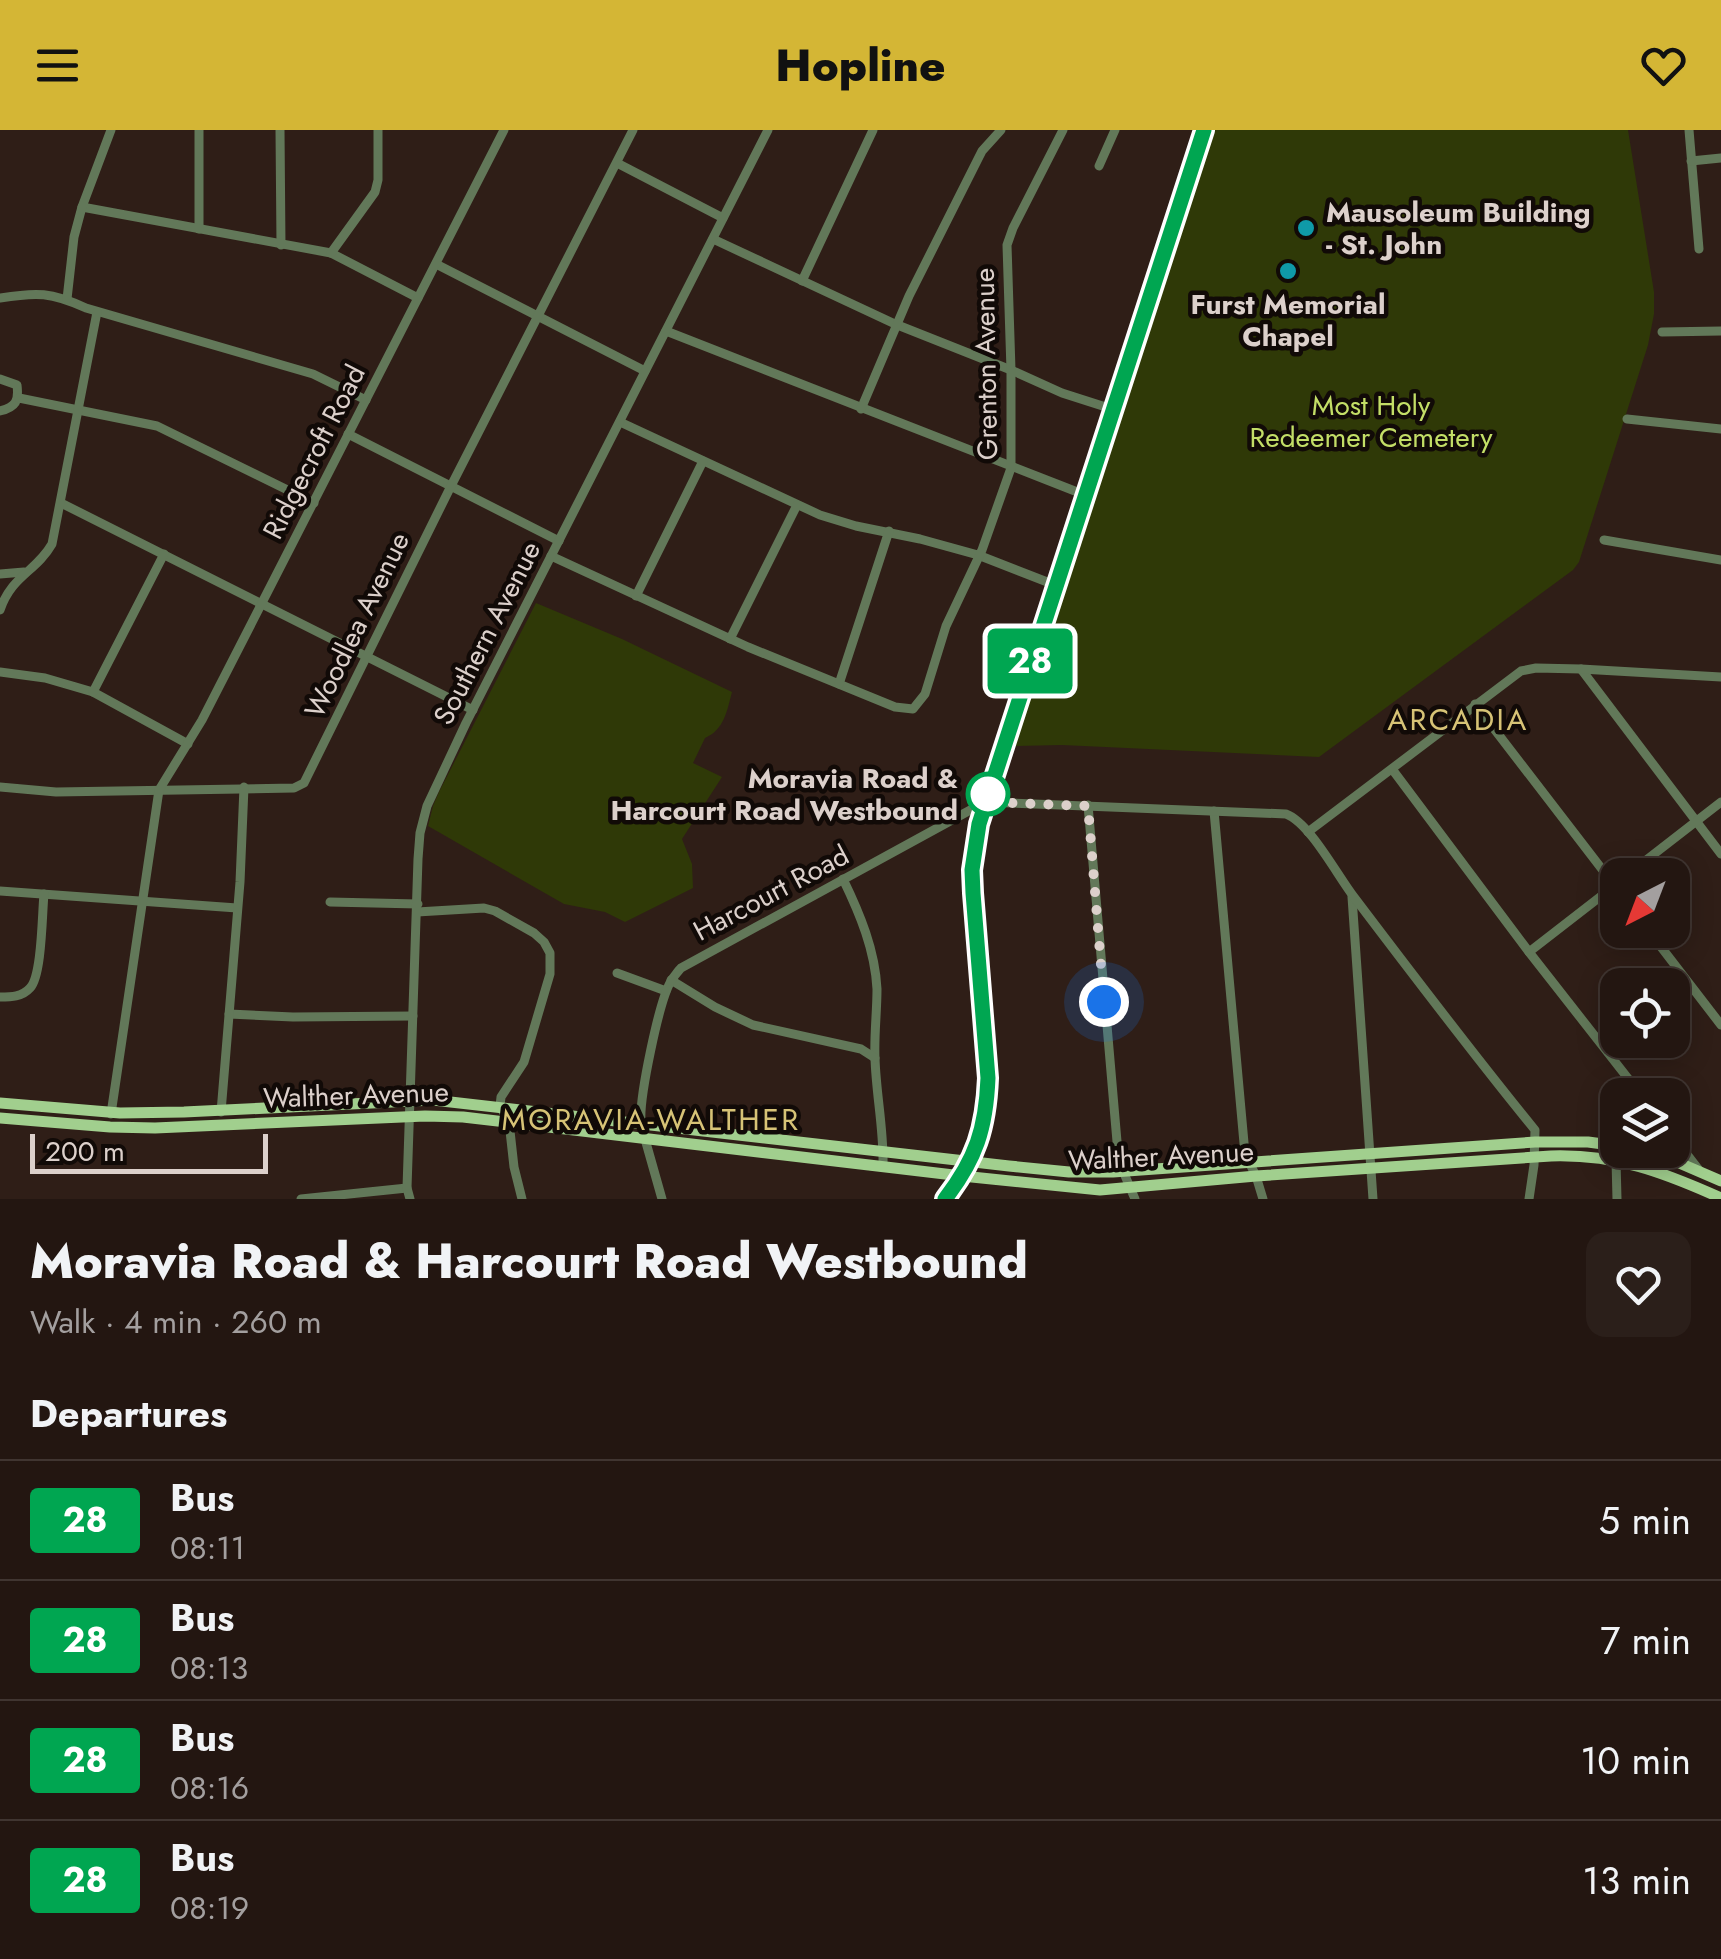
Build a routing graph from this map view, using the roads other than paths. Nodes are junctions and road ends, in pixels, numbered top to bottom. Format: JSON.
{"nodes":[{"id":1,"x":111,"y":130,"type":"edge"},
{"id":2,"x":198,"y":130,"type":"edge"},
{"id":3,"x":280,"y":130,"type":"edge"},
{"id":4,"x":378,"y":130,"type":"edge"},
{"id":5,"x":504,"y":130,"type":"edge"},
{"id":6,"x":633,"y":130,"type":"edge"},
{"id":7,"x":768,"y":130,"type":"edge"},
{"id":8,"x":873,"y":130,"type":"edge"},
{"id":9,"x":1000,"y":130,"type":"edge"},
{"id":10,"x":1063,"y":130,"type":"edge"},
{"id":11,"x":1115,"y":130,"type":"edge"},
{"id":12,"x":1204,"y":130,"type":"edge"},
{"id":13,"x":1689,"y":130,"type":"edge"},
{"id":14,"x":1721,"y":158,"type":"edge"},
{"id":15,"x":1691,"y":161,"type":"junction"},
{"id":16,"x":618,"y":163,"type":"junction"},
{"id":17,"x":1098,"y":166,"type":"dead end"},
{"id":18,"x":82,"y":206,"type":"junction"},
{"id":19,"x":723,"y":218,"type":"junction"},
{"id":20,"x":199,"y":229,"type":"junction"},
{"id":21,"x":713,"y":239,"type":"junction"},
{"id":22,"x":281,"y":245,"type":"junction"},
{"id":23,"x":1699,"y":249,"type":"dead end"},
{"id":24,"x":331,"y":253,"type":"junction"},
{"id":25,"x":436,"y":264,"type":"junction"},
{"id":26,"x":802,"y":281,"type":"junction"},
{"id":27,"x":0,"y":298,"type":"edge"},
{"id":28,"x":418,"y":298,"type":"junction"},
{"id":29,"x":66,"y":299,"type":"junction"},
{"id":30,"x":97,"y":312,"type":"junction"},
{"id":31,"x":539,"y":316,"type":"junction"},
{"id":32,"x":895,"y":324,"type":"junction"},
{"id":33,"x":666,"y":331,"type":"junction"},
{"id":34,"x":1721,"y":331,"type":"edge"},
{"id":35,"x":1662,"y":332,"type":"dead end"},
{"id":36,"x":1011,"y":370,"type":"junction"},
{"id":37,"x":645,"y":371,"type":"junction"},
{"id":38,"x":0,"y":379,"type":"edge"},
{"id":39,"x":19,"y":398,"type":"junction"},
{"id":40,"x":366,"y":400,"type":"junction"},
{"id":41,"x":861,"y":409,"type":"junction"},
{"id":42,"x":1112,"y":409,"type":"junction"},
{"id":43,"x":77,"y":410,"type":"junction"},
{"id":44,"x":0,"y":411,"type":"edge"},
{"id":45,"x":1626,"y":419,"type":"dead end"},
{"id":46,"x":620,"y":422,"type":"junction"},
{"id":47,"x":1721,"y":430,"type":"edge"},
{"id":48,"x":348,"y":434,"type":"junction"},
{"id":49,"x":704,"y":462,"type":"junction"},
{"id":50,"x":1011,"y":468,"type":"junction"},
{"id":51,"x":451,"y":486,"type":"junction"},
{"id":52,"x":1085,"y":496,"type":"junction"},
{"id":53,"x":61,"y":502,"type":"junction"},
{"id":54,"x":314,"y":503,"type":"junction"},
{"id":55,"x":797,"y":505,"type":"junction"},
{"id":56,"x":889,"y":531,"type":"junction"},
{"id":57,"x":1604,"y":540,"type":"dead end"},
{"id":58,"x":559,"y":541,"type":"junction"},
{"id":59,"x":164,"y":554,"type":"junction"},
{"id":60,"x":551,"y":556,"type":"junction"},
{"id":61,"x":978,"y":556,"type":"junction"},
{"id":62,"x":1721,"y":560,"type":"edge"},
{"id":63,"x":24,"y":572,"type":"junction"},
{"id":64,"x":0,"y":574,"type":"edge"},
{"id":65,"x":1055,"y":585,"type":"junction"},
{"id":66,"x":636,"y":596,"type":"junction"},
{"id":67,"x":262,"y":604,"type":"junction"},
{"id":68,"x":0,"y":610,"type":"edge"},
{"id":69,"x":730,"y":638,"type":"junction"},
{"id":70,"x":366,"y":656,"type":"junction"},
{"id":71,"x":1581,"y":669,"type":"junction"},
{"id":72,"x":0,"y":672,"type":"edge"},
{"id":73,"x":1721,"y":676,"type":"edge"},
{"id":74,"x":839,"y":684,"type":"junction"},
{"id":75,"x":94,"y":692,"type":"junction"},
{"id":76,"x":1475,"y":704,"type":"junction"},
{"id":77,"x":473,"y":710,"type":"junction"},
{"id":78,"x":188,"y":744,"type":"junction"},
{"id":79,"x":1392,"y":769,"type":"junction"},
{"id":80,"x":0,"y":787,"type":"edge"},
{"id":81,"x":244,"y":787,"type":"junction"},
{"id":82,"x":159,"y":790,"type":"junction"},
{"id":83,"x":985,"y":802,"type":"junction"},
{"id":84,"x":1721,"y":802,"type":"edge"},
{"id":85,"x":1088,"y":806,"type":"junction"},
{"id":86,"x":1214,"y":811,"type":"junction"},
{"id":87,"x":1696,"y":822,"type":"junction"},
{"id":88,"x":1308,"y":832,"type":"junction"},
{"id":89,"x":1721,"y":854,"type":"edge"},
{"id":90,"x":1650,"y":858,"type":"edge"},
{"id":91,"x":1600,"y":865,"type":"edge"},
{"id":92,"x":844,"y":879,"type":"junction"},
{"id":93,"x":0,"y":891,"type":"edge"},
{"id":94,"x":44,"y":894,"type":"junction"},
{"id":95,"x":1352,"y":894,"type":"junction"},
{"id":96,"x":1600,"y":898,"type":"edge"},
{"id":97,"x":142,"y":901,"type":"junction"},
{"id":98,"x":330,"y":902,"type":"dead end"},
{"id":99,"x":238,"y":908,"type":"junction"},
{"id":100,"x":418,"y":908,"type":"junction"},
{"id":101,"x":1662,"y":948,"type":"edge"},
{"id":102,"x":1529,"y":952,"type":"junction"},
{"id":103,"x":617,"y":973,"type":"dead end"},
{"id":104,"x":671,"y":980,"type":"junction"},
{"id":105,"x":666,"y":991,"type":"junction"},
{"id":106,"x":0,"y":997,"type":"edge"},
{"id":107,"x":230,"y":1014,"type":"junction"},
{"id":108,"x":413,"y":1016,"type":"junction"},
{"id":109,"x":1721,"y":1025,"type":"edge"},
{"id":110,"x":875,"y":1058,"type":"junction"},
{"id":111,"x":1629,"y":1078,"type":"edge"},
{"id":112,"x":411,"y":1100,"type":"junction"},
{"id":113,"x":0,"y":1103,"type":"edge"},
{"id":114,"x":500,"y":1106,"type":"junction"},
{"id":115,"x":221,"y":1110,"type":"junction"},
{"id":116,"x":112,"y":1112,"type":"junction"},
{"id":117,"x":411,"y":1116,"type":"junction"},
{"id":118,"x":0,"y":1118,"type":"edge"},
{"id":119,"x":510,"y":1122,"type":"junction"},
{"id":120,"x":641,"y":1122,"type":"junction"},
{"id":121,"x":222,"y":1125,"type":"junction"},
{"id":122,"x":110,"y":1127,"type":"junction"},
{"id":123,"x":644,"y":1139,"type":"junction"},
{"id":124,"x":1536,"y":1142,"type":"junction"},
{"id":125,"x":1600,"y":1146,"type":"edge"},
{"id":126,"x":884,"y":1150,"type":"junction"},
{"id":127,"x":1370,"y":1153,"type":"junction"},
{"id":128,"x":1600,"y":1153,"type":"edge"},
{"id":129,"x":1534,"y":1157,"type":"junction"},
{"id":130,"x":1690,"y":1159,"type":"edge"},
{"id":131,"x":971,"y":1161,"type":"junction"},
{"id":132,"x":1247,"y":1162,"type":"junction"},
{"id":133,"x":883,"y":1166,"type":"junction"},
{"id":134,"x":1371,"y":1168,"type":"junction"},
{"id":135,"x":1617,"y":1168,"type":"edge"},
{"id":136,"x":1654,"y":1168,"type":"edge"},
{"id":137,"x":1690,"y":1168,"type":"edge"},
{"id":138,"x":1123,"y":1172,"type":"junction"},
{"id":139,"x":1700,"y":1172,"type":"junction"},
{"id":140,"x":962,"y":1176,"type":"junction"},
{"id":141,"x":1256,"y":1176,"type":"junction"},
{"id":142,"x":1721,"y":1181,"type":"edge"},
{"id":143,"x":1132,"y":1192,"type":"edge"},
{"id":144,"x":408,"y":1194,"type":"edge"},
{"id":145,"x":1096,"y":1194,"type":"edge"},
{"id":146,"x":1721,"y":1198,"type":"edge"},
{"id":147,"x":301,"y":1199,"type":"edge"},
{"id":148,"x":522,"y":1199,"type":"edge"},
{"id":149,"x":662,"y":1199,"type":"edge"},
{"id":150,"x":945,"y":1199,"type":"edge"},
{"id":151,"x":1263,"y":1199,"type":"edge"},
{"id":152,"x":1373,"y":1199,"type":"edge"},
{"id":153,"x":1529,"y":1199,"type":"edge"},
{"id":154,"x":1616,"y":1199,"type":"edge"}],
"edges":[{"from":1,"to":18,"type":"street"},
{"from":2,"to":20,"type":"street"},
{"from":3,"to":22,"type":"street"},
{"from":4,"to":24,"type":"street"},
{"from":5,"to":25,"type":"street","name":"Ridgecroft Road"},
{"from":6,"to":16,"type":"street","name":"Woodlea Avenue"},
{"from":7,"to":19,"type":"street","name":"Southern Avenue"},
{"from":8,"to":26,"type":"street"},
{"from":9,"to":32,"type":"street"},
{"from":10,"to":36,"type":"street","name":"Grenton Avenue"},
{"from":11,"to":17,"type":"street"},
{"from":12,"to":42,"type":"main road"},
{"from":13,"to":15,"type":"street"},
{"from":14,"to":15,"type":"street"},
{"from":15,"to":23,"type":"street"},
{"from":16,"to":19,"type":"street"},
{"from":16,"to":31,"type":"street","name":"Woodlea Avenue"},
{"from":18,"to":20,"type":"street"},
{"from":18,"to":29,"type":"street"},
{"from":19,"to":21,"type":"street","name":"Southern Avenue"},
{"from":20,"to":22,"type":"street"},
{"from":21,"to":26,"type":"street"},
{"from":21,"to":33,"type":"street","name":"Southern Avenue"},
{"from":22,"to":24,"type":"street"},
{"from":24,"to":28,"type":"street"},
{"from":25,"to":28,"type":"street","name":"Ridgecroft Road"},
{"from":25,"to":31,"type":"street"},
{"from":26,"to":32,"type":"street"},
{"from":27,"to":29,"type":"street"},
{"from":28,"to":40,"type":"street","name":"Ridgecroft Road"},
{"from":29,"to":30,"type":"street"},
{"from":30,"to":40,"type":"street"},
{"from":30,"to":43,"type":"street"},
{"from":31,"to":37,"type":"street"},
{"from":31,"to":51,"type":"street","name":"Woodlea Avenue"},
{"from":32,"to":36,"type":"street"},
{"from":32,"to":41,"type":"street"},
{"from":33,"to":37,"type":"street","name":"Southern Avenue"},
{"from":33,"to":41,"type":"street"},
{"from":34,"to":35,"type":"street"},
{"from":36,"to":42,"type":"street"},
{"from":36,"to":50,"type":"street","name":"Grenton Avenue"},
{"from":37,"to":46,"type":"street","name":"Southern Avenue"},
{"from":38,"to":39,"type":"street"},
{"from":39,"to":43,"type":"street"},
{"from":39,"to":44,"type":"street"},
{"from":40,"to":48,"type":"street","name":"Ridgecroft Road"},
{"from":41,"to":50,"type":"street"},
{"from":42,"to":52,"type":"main road"},
{"from":43,"to":53,"type":"street"},
{"from":43,"to":54,"type":"street"},
{"from":45,"to":47,"type":"street"},
{"from":46,"to":49,"type":"street"},
{"from":46,"to":58,"type":"street","name":"Southern Avenue"},
{"from":48,"to":51,"type":"street"},
{"from":48,"to":54,"type":"street","name":"Ridgecroft Road"},
{"from":49,"to":55,"type":"street"},
{"from":49,"to":66,"type":"street"},
{"from":50,"to":52,"type":"street"},
{"from":50,"to":61,"type":"street","name":"Grenton Avenue"},
{"from":51,"to":58,"type":"street"},
{"from":51,"to":70,"type":"street","name":"Woodlea Avenue"},
{"from":52,"to":65,"type":"main road"},
{"from":53,"to":59,"type":"street"},
{"from":53,"to":63,"type":"street"},
{"from":54,"to":67,"type":"street","name":"Ridgecroft Road"},
{"from":55,"to":56,"type":"street"},
{"from":55,"to":69,"type":"street"},
{"from":56,"to":61,"type":"street"},
{"from":56,"to":74,"type":"street"},
{"from":57,"to":62,"type":"street"},
{"from":58,"to":60,"type":"street","name":"Southern Avenue"},
{"from":59,"to":67,"type":"street"},
{"from":59,"to":75,"type":"street"},
{"from":60,"to":66,"type":"street"},
{"from":60,"to":77,"type":"street","name":"Southern Avenue"},
{"from":61,"to":65,"type":"street"},
{"from":61,"to":74,"type":"street","name":"Grenton Avenue"},
{"from":63,"to":64,"type":"street"},
{"from":63,"to":68,"type":"street"},
{"from":65,"to":83,"type":"main road"},
{"from":66,"to":69,"type":"street"},
{"from":67,"to":70,"type":"street"},
{"from":67,"to":78,"type":"street","name":"Ridgecroft Road"},
{"from":69,"to":74,"type":"street"},
{"from":70,"to":77,"type":"street"},
{"from":70,"to":81,"type":"street","name":"Woodlea Avenue"},
{"from":71,"to":73,"type":"street"},
{"from":71,"to":76,"type":"street"},
{"from":71,"to":87,"type":"street"},
{"from":72,"to":75,"type":"street"},
{"from":75,"to":78,"type":"street"},
{"from":76,"to":79,"type":"street"},
{"from":76,"to":91,"type":"street"},
{"from":77,"to":100,"type":"street","name":"Southern Avenue"},
{"from":78,"to":82,"type":"street","name":"Ridgecroft Road"},
{"from":79,"to":88,"type":"street"},
{"from":79,"to":102,"type":"street"},
{"from":80,"to":82,"type":"street"},
{"from":81,"to":82,"type":"street"},
{"from":81,"to":99,"type":"street"},
{"from":82,"to":97,"type":"street"},
{"from":83,"to":85,"type":"street"},
{"from":83,"to":92,"type":"street","name":"Harcourt Road"},
{"from":83,"to":131,"type":"main road"},
{"from":84,"to":87,"type":"street"},
{"from":85,"to":86,"type":"street"},
{"from":85,"to":138,"type":"street"},
{"from":86,"to":88,"type":"street"},
{"from":86,"to":132,"type":"street"},
{"from":87,"to":89,"type":"street"},
{"from":87,"to":90,"type":"street"},
{"from":88,"to":95,"type":"street"},
{"from":92,"to":104,"type":"street","name":"Harcourt Road"},
{"from":92,"to":110,"type":"street"},
{"from":93,"to":94,"type":"street"},
{"from":94,"to":97,"type":"street"},
{"from":94,"to":106,"type":"street"},
{"from":95,"to":124,"type":"street"},
{"from":95,"to":127,"type":"street"},
{"from":96,"to":102,"type":"street"},
{"from":97,"to":99,"type":"street"},
{"from":97,"to":116,"type":"street"},
{"from":98,"to":100,"type":"street"},
{"from":99,"to":107,"type":"street"},
{"from":100,"to":108,"type":"street","name":"Southern Avenue"},
{"from":100,"to":114,"type":"street"},
{"from":101,"to":109,"type":"street"},
{"from":102,"to":111,"type":"street"},
{"from":103,"to":105,"type":"street"},
{"from":104,"to":105,"type":"street"},
{"from":104,"to":110,"type":"street"},
{"from":105,"to":120,"type":"street"},
{"from":107,"to":108,"type":"street"},
{"from":107,"to":115,"type":"street"},
{"from":108,"to":112,"type":"street","name":"Southern Avenue"},
{"from":110,"to":126,"type":"street"},
{"from":112,"to":114,"type":"main road","name":"Walther Avenue"},
{"from":112,"to":115,"type":"main road","name":"Walther Avenue"},
{"from":112,"to":117,"type":"street","name":"Southern Avenue"},
{"from":113,"to":116,"type":"main road","name":"Walther Avenue"},
{"from":114,"to":119,"type":"street"},
{"from":114,"to":120,"type":"main road","name":"Walther Avenue"},
{"from":115,"to":116,"type":"main road","name":"Walther Avenue"},
{"from":115,"to":121,"type":"street"},
{"from":116,"to":122,"type":"street"},
{"from":117,"to":119,"type":"main road","name":"Walther Avenue"},
{"from":117,"to":121,"type":"main road","name":"Walther Avenue"},
{"from":117,"to":144,"type":"street","name":"Southern Avenue"},
{"from":118,"to":122,"type":"main road","name":"Walther Avenue"},
{"from":119,"to":123,"type":"main road","name":"Walther Avenue"},
{"from":119,"to":148,"type":"street"},
{"from":120,"to":123,"type":"main road"},
{"from":120,"to":126,"type":"main road","name":"Walther Avenue"},
{"from":121,"to":122,"type":"main road","name":"Walther Avenue"},
{"from":123,"to":133,"type":"main road","name":"Walther Avenue"},
{"from":123,"to":149,"type":"street"},
{"from":124,"to":125,"type":"main road","name":"Walther Avenue"},
{"from":124,"to":127,"type":"main road","name":"Walther Avenue"},
{"from":124,"to":129,"type":"street"},
{"from":126,"to":131,"type":"main road","name":"Walther Avenue"},
{"from":126,"to":133,"type":"street"},
{"from":127,"to":132,"type":"main road","name":"Walther Avenue"},
{"from":127,"to":134,"type":"street"},
{"from":128,"to":129,"type":"main road","name":"Walther Avenue"},
{"from":129,"to":134,"type":"main road","name":"Walther Avenue"},
{"from":129,"to":153,"type":"street"},
{"from":130,"to":139,"type":"street"},
{"from":131,"to":138,"type":"main road","name":"Walther Avenue"},
{"from":131,"to":140,"type":"main road"},
{"from":132,"to":138,"type":"main road","name":"Walther Avenue"},
{"from":132,"to":141,"type":"street"},
{"from":133,"to":140,"type":"main road","name":"Walther Avenue"},
{"from":134,"to":141,"type":"main road","name":"Walther Avenue"},
{"from":134,"to":152,"type":"street"},
{"from":135,"to":154,"type":"street"},
{"from":136,"to":146,"type":"main road","name":"Walther Avenue"},
{"from":137,"to":139,"type":"main road"},
{"from":138,"to":143,"type":"street"},
{"from":139,"to":142,"type":"main road"},
{"from":140,"to":145,"type":"main road","name":"Walther Avenue"},
{"from":140,"to":150,"type":"main road"},
{"from":141,"to":143,"type":"main road","name":"Walther Avenue"},
{"from":141,"to":151,"type":"street"},
{"from":143,"to":145,"type":"main road","name":"Walther Avenue"},
{"from":144,"to":147,"type":"street"}]}
